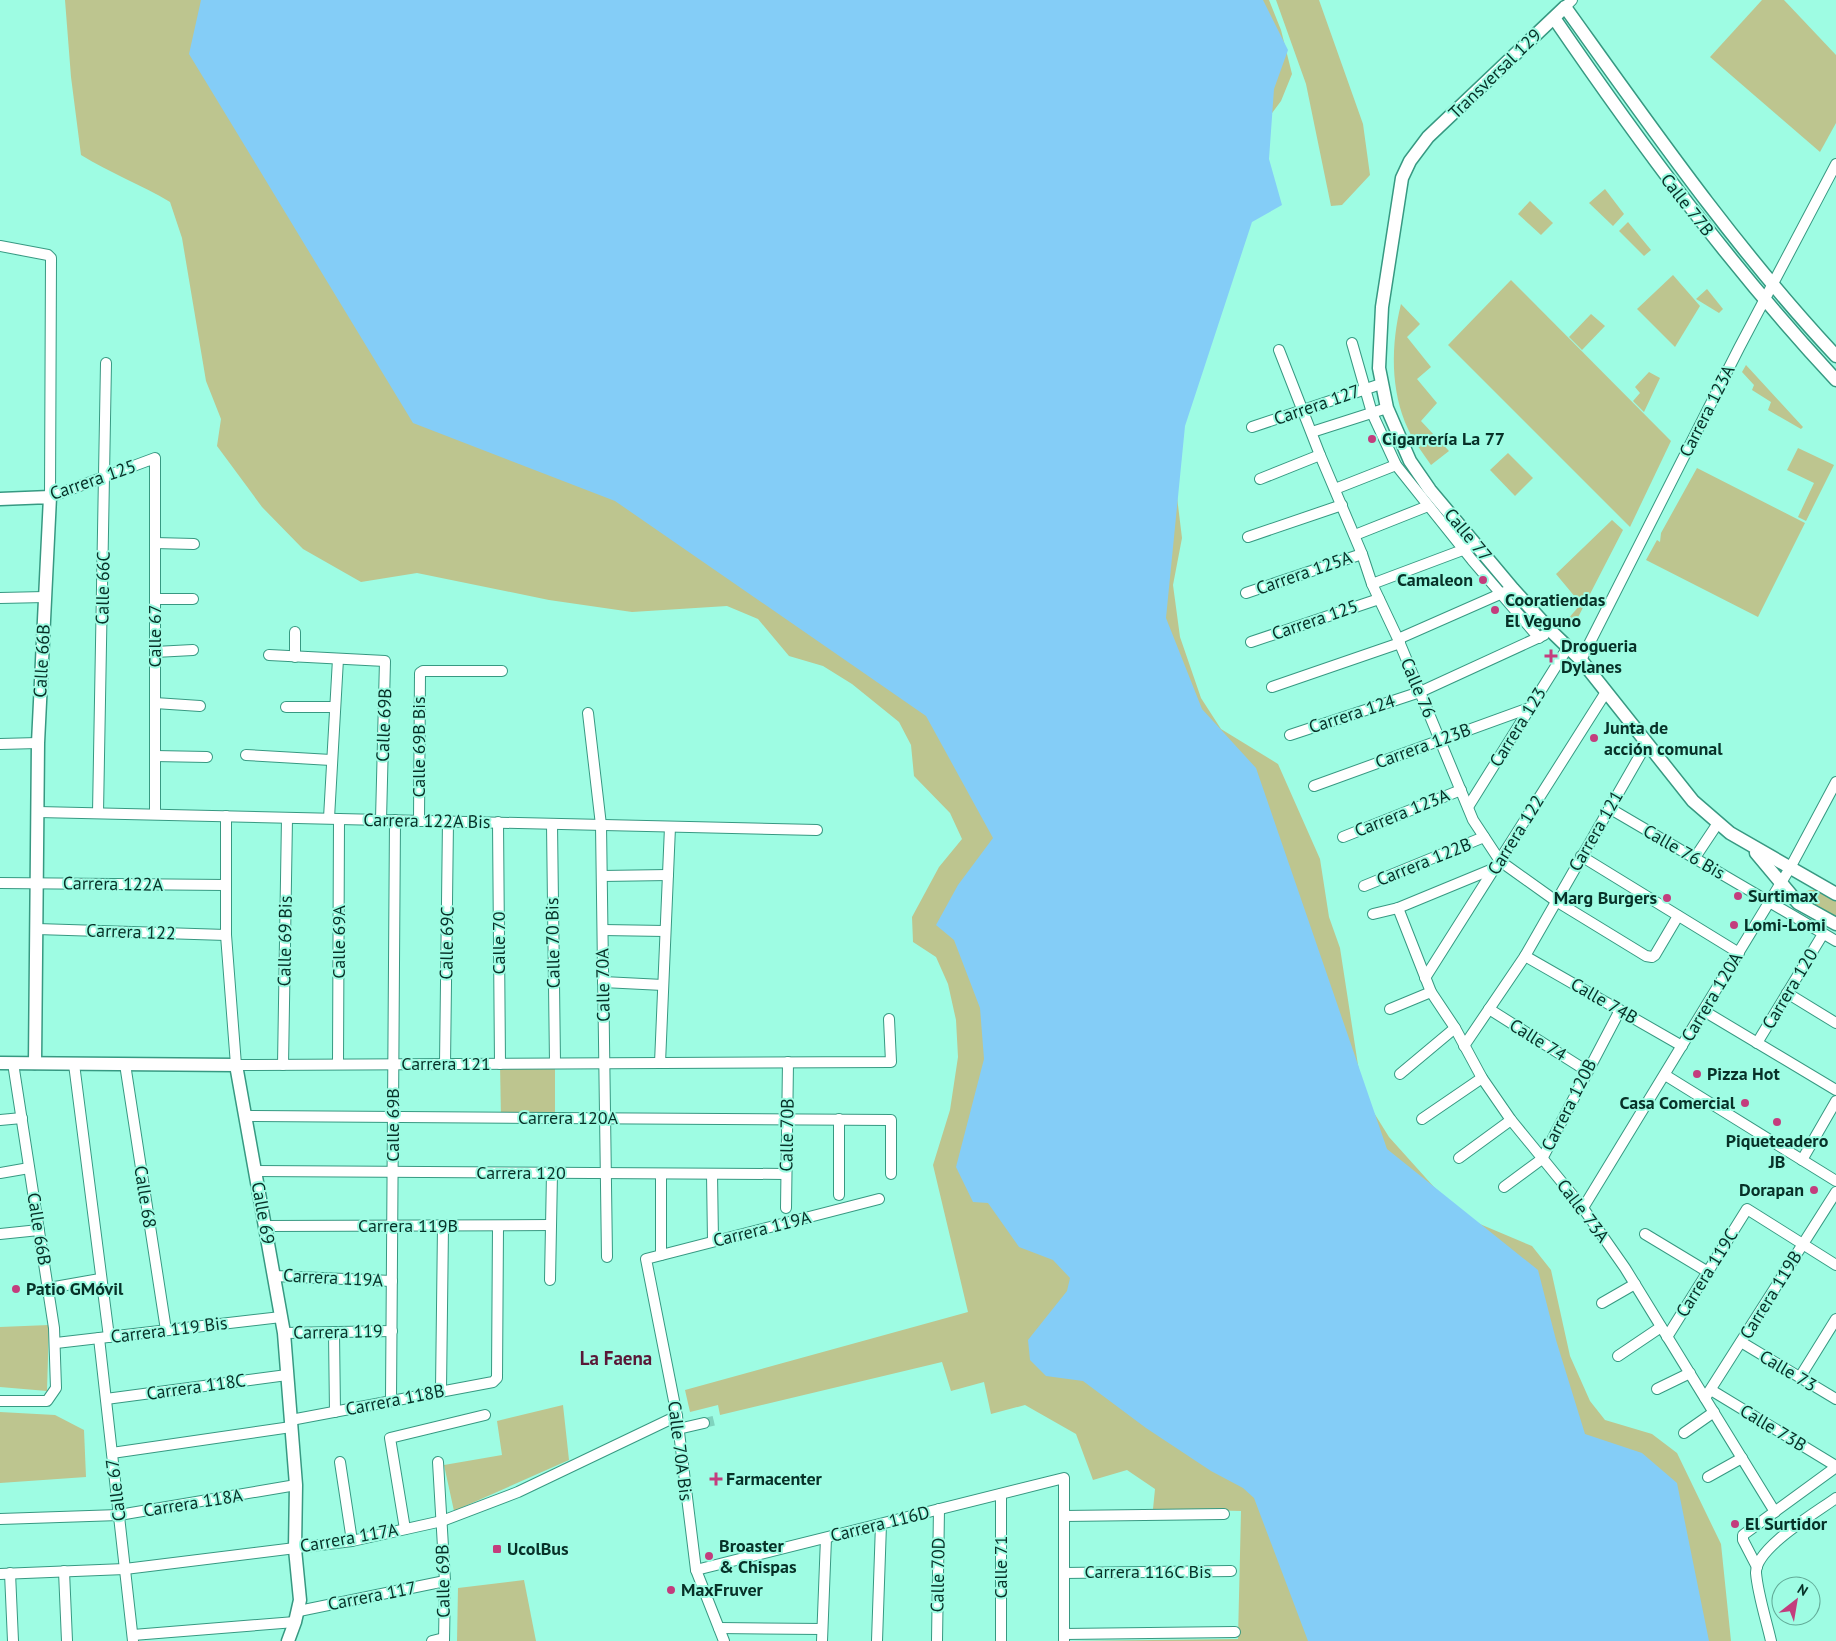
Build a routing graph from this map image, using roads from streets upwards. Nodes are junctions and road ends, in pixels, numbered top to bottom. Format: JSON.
{"nodes":[{"id":1,"x":1569,"y":4,"type":"edge"},
{"id":2,"x":1554,"y":18,"type":"junction"},
{"id":3,"x":1419,"y":148,"type":"joint"},
{"id":4,"x":1836,"y":164,"type":"edge"},
{"id":5,"x":0,"y":246,"type":"edge"},
{"id":6,"x":1772,"y":284,"type":"junction"},
{"id":7,"x":1764,"y":300,"type":"junction"},
{"id":8,"x":1352,"y":343,"type":"dead end"},
{"id":9,"x":1279,"y":350,"type":"dead end"},
{"id":10,"x":1836,"y":356,"type":"edge"},
{"id":11,"x":106,"y":363,"type":"dead end"},
{"id":12,"x":1836,"y":380,"type":"edge"},
{"id":13,"x":1381,"y":384,"type":"junction"},
{"id":14,"x":1364,"y":389,"type":"junction"},
{"id":15,"x":1386,"y":408,"type":"junction"},
{"id":16,"x":1302,"y":410,"type":"junction"},
{"id":17,"x":1372,"y":413,"type":"junction"},
{"id":18,"x":1252,"y":427,"type":"dead end"},
{"id":19,"x":1312,"y":432,"type":"junction"},
{"id":20,"x":1320,"y":455,"type":"junction"},
{"id":21,"x":155,"y":458,"type":"joint"},
{"id":22,"x":1396,"y":465,"type":"junction"},
{"id":23,"x":105,"y":477,"type":"junction"},
{"id":24,"x":1260,"y":479,"type":"dead end"},
{"id":25,"x":1335,"y":489,"type":"junction"},
{"id":26,"x":50,"y":497,"type":"junction"},
{"id":27,"x":0,"y":499,"type":"edge"},
{"id":28,"x":1342,"y":505,"type":"junction"},
{"id":29,"x":1428,"y":506,"type":"junction"},
{"id":30,"x":1355,"y":535,"type":"junction"},
{"id":31,"x":1248,"y":537,"type":"dead end"},
{"id":32,"x":155,"y":543,"type":"junction"},
{"id":33,"x":194,"y":544,"type":"dead end"},
{"id":34,"x":1476,"y":545,"type":"junction"},
{"id":35,"x":1464,"y":550,"type":"junction"},
{"id":36,"x":1362,"y":554,"type":"junction"},
{"id":37,"x":1372,"y":584,"type":"junction"},
{"id":38,"x":1507,"y":592,"type":"junction"},
{"id":39,"x":1246,"y":593,"type":"dead end"},
{"id":40,"x":45,"y":597,"type":"junction"},
{"id":41,"x":0,"y":598,"type":"edge"},
{"id":42,"x":155,"y":598,"type":"junction"},
{"id":43,"x":193,"y":599,"type":"dead end"},
{"id":44,"x":1379,"y":599,"type":"junction"},
{"id":45,"x":295,"y":632,"type":"dead end"},
{"id":46,"x":1552,"y":632,"type":"junction"},
{"id":47,"x":1540,"y":638,"type":"junction"},
{"id":48,"x":1399,"y":641,"type":"junction"},
{"id":49,"x":1251,"y":642,"type":"dead end"},
{"id":50,"x":1568,"y":647,"type":"junction"},
{"id":51,"x":193,"y":650,"type":"dead end"},
{"id":52,"x":155,"y":652,"type":"junction"},
{"id":53,"x":269,"y":656,"type":"dead end"},
{"id":54,"x":295,"y":657,"type":"junction"},
{"id":55,"x":338,"y":659,"type":"junction"},
{"id":56,"x":1581,"y":660,"type":"junction"},
{"id":57,"x":502,"y":671,"type":"dead end"},
{"id":58,"x":1272,"y":687,"type":"dead end"},
{"id":59,"x":1420,"y":692,"type":"junction"},
{"id":60,"x":1606,"y":692,"type":"junction"},
{"id":61,"x":155,"y":703,"type":"junction"},
{"id":62,"x":200,"y":706,"type":"dead end"},
{"id":63,"x":286,"y":707,"type":"dead end"},
{"id":64,"x":333,"y":707,"type":"junction"},
{"id":65,"x":1532,"y":707,"type":"junction"},
{"id":66,"x":588,"y":713,"type":"dead end"},
{"id":67,"x":1290,"y":735,"type":"dead end"},
{"id":68,"x":1440,"y":739,"type":"junction"},
{"id":69,"x":38,"y":743,"type":"junction"},
{"id":70,"x":1647,"y":743,"type":"junction"},
{"id":71,"x":0,"y":744,"type":"edge"},
{"id":72,"x":246,"y":755,"type":"dead end"},
{"id":73,"x":155,"y":756,"type":"junction"},
{"id":74,"x":207,"y":757,"type":"dead end"},
{"id":75,"x":332,"y":760,"type":"junction"},
{"id":76,"x":1836,"y":782,"type":"edge"},
{"id":77,"x":1314,"y":786,"type":"dead end"},
{"id":78,"x":1460,"y":790,"type":"junction"},
{"id":79,"x":1468,"y":807,"type":"junction"},
{"id":80,"x":1609,"y":808,"type":"junction"},
{"id":81,"x":38,"y":812,"type":"junction"},
{"id":82,"x":98,"y":813,"type":"junction"},
{"id":83,"x":155,"y":814,"type":"junction"},
{"id":84,"x":226,"y":816,"type":"junction"},
{"id":85,"x":287,"y":818,"type":"junction"},
{"id":86,"x":334,"y":819,"type":"junction"},
{"id":87,"x":381,"y":820,"type":"junction"},
{"id":88,"x":395,"y":820,"type":"junction"},
{"id":89,"x":419,"y":820,"type":"junction"},
{"id":90,"x":448,"y":821,"type":"junction"},
{"id":91,"x":498,"y":822,"type":"junction"},
{"id":92,"x":1718,"y":823,"type":"junction"},
{"id":93,"x":552,"y":824,"type":"junction"},
{"id":94,"x":601,"y":825,"type":"junction"},
{"id":95,"x":670,"y":826,"type":"junction"},
{"id":96,"x":817,"y":830,"type":"dead end"},
{"id":97,"x":1344,"y":836,"type":"dead end"},
{"id":98,"x":1484,"y":837,"type":"junction"},
{"id":99,"x":1749,"y":845,"type":"junction"},
{"id":100,"x":1581,"y":856,"type":"junction"},
{"id":101,"x":1694,"y":859,"type":"junction"},
{"id":102,"x":1498,"y":865,"type":"junction"},
{"id":103,"x":1790,"y":868,"type":"junction"},
{"id":104,"x":668,"y":875,"type":"junction"},
{"id":105,"x":602,"y":876,"type":"junction"},
{"id":106,"x":0,"y":883,"type":"edge"},
{"id":107,"x":37,"y":883,"type":"junction"},
{"id":108,"x":1781,"y":883,"type":"junction"},
{"id":109,"x":226,"y":885,"type":"junction"},
{"id":110,"x":1364,"y":886,"type":"dead end"},
{"id":111,"x":1836,"y":894,"type":"edge"},
{"id":112,"x":1556,"y":901,"type":"junction"},
{"id":113,"x":1770,"y":901,"type":"junction"},
{"id":114,"x":1398,"y":908,"type":"junction"},
{"id":115,"x":1373,"y":914,"type":"dead end"},
{"id":116,"x":1678,"y":916,"type":"junction"},
{"id":117,"x":1836,"y":924,"type":"edge"},
{"id":118,"x":37,"y":929,"type":"junction"},
{"id":119,"x":602,"y":930,"type":"junction"},
{"id":120,"x":665,"y":931,"type":"junction"},
{"id":121,"x":1823,"y":934,"type":"junction"},
{"id":122,"x":226,"y":935,"type":"junction"},
{"id":123,"x":1836,"y":941,"type":"edge"},
{"id":124,"x":1739,"y":953,"type":"junction"},
{"id":125,"x":1525,"y":956,"type":"junction"},
{"id":126,"x":1425,"y":978,"type":"junction"},
{"id":127,"x":603,"y":982,"type":"junction"},
{"id":128,"x":663,"y":985,"type":"junction"},
{"id":129,"x":1431,"y":992,"type":"junction"},
{"id":130,"x":1787,"y":993,"type":"junction"},
{"id":131,"x":1390,"y":1009,"type":"dead end"},
{"id":132,"x":1489,"y":1009,"type":"junction"},
{"id":133,"x":1620,"y":1010,"type":"junction"},
{"id":134,"x":1704,"y":1011,"type":"junction"},
{"id":135,"x":889,"y":1019,"type":"dead end"},
{"id":136,"x":1836,"y":1023,"type":"edge"},
{"id":137,"x":1455,"y":1028,"type":"junction"},
{"id":138,"x":1757,"y":1043,"type":"junction"},
{"id":139,"x":1464,"y":1046,"type":"junction"},
{"id":140,"x":1682,"y":1046,"type":"junction"},
{"id":141,"x":788,"y":1062,"type":"junction"},
{"id":142,"x":6,"y":1063,"type":"edge"},
{"id":143,"x":555,"y":1063,"type":"junction"},
{"id":144,"x":604,"y":1063,"type":"junction"},
{"id":145,"x":660,"y":1063,"type":"junction"},
{"id":146,"x":35,"y":1064,"type":"junction"},
{"id":147,"x":74,"y":1064,"type":"junction"},
{"id":148,"x":125,"y":1064,"type":"junction"},
{"id":149,"x":338,"y":1064,"type":"junction"},
{"id":150,"x":393,"y":1064,"type":"junction"},
{"id":151,"x":445,"y":1064,"type":"junction"},
{"id":152,"x":500,"y":1064,"type":"junction"},
{"id":153,"x":236,"y":1065,"type":"junction"},
{"id":154,"x":283,"y":1065,"type":"junction"},
{"id":155,"x":1587,"y":1071,"type":"junction"},
{"id":156,"x":1400,"y":1074,"type":"dead end"},
{"id":157,"x":1665,"y":1076,"type":"junction"},
{"id":158,"x":1482,"y":1078,"type":"junction"},
{"id":159,"x":1836,"y":1090,"type":"edge"},
{"id":160,"x":1836,"y":1101,"type":"edge"},
{"id":161,"x":245,"y":1116,"type":"junction"},
{"id":162,"x":393,"y":1117,"type":"junction"},
{"id":163,"x":22,"y":1118,"type":"junction"},
{"id":164,"x":605,"y":1118,"type":"junction"},
{"id":165,"x":787,"y":1119,"type":"junction"},
{"id":166,"x":839,"y":1119,"type":"junction"},
{"id":167,"x":1422,"y":1119,"type":"dead end"},
{"id":168,"x":0,"y":1120,"type":"edge"},
{"id":169,"x":1511,"y":1120,"type":"junction"},
{"id":170,"x":1459,"y":1158,"type":"dead end"},
{"id":171,"x":1542,"y":1159,"type":"junction"},
{"id":172,"x":1802,"y":1160,"type":"junction"},
{"id":173,"x":29,"y":1168,"type":"junction"},
{"id":174,"x":255,"y":1172,"type":"junction"},
{"id":175,"x":393,"y":1172,"type":"junction"},
{"id":176,"x":552,"y":1173,"type":"junction"},
{"id":177,"x":606,"y":1173,"type":"junction"},
{"id":178,"x":0,"y":1174,"type":"edge"},
{"id":179,"x":661,"y":1174,"type":"junction"},
{"id":180,"x":712,"y":1174,"type":"junction"},
{"id":181,"x":786,"y":1174,"type":"junction"},
{"id":182,"x":891,"y":1174,"type":"dead end"},
{"id":183,"x":1836,"y":1181,"type":"edge"},
{"id":184,"x":1504,"y":1186,"type":"dead end"},
{"id":185,"x":1836,"y":1192,"type":"edge"},
{"id":186,"x":839,"y":1195,"type":"dead end"},
{"id":187,"x":879,"y":1199,"type":"dead end"},
{"id":188,"x":786,"y":1208,"type":"dead end"},
{"id":189,"x":1583,"y":1208,"type":"junction"},
{"id":190,"x":551,"y":1225,"type":"junction"},
{"id":191,"x":265,"y":1226,"type":"junction"},
{"id":192,"x":392,"y":1226,"type":"junction"},
{"id":193,"x":443,"y":1226,"type":"junction"},
{"id":194,"x":498,"y":1227,"type":"junction"},
{"id":195,"x":39,"y":1230,"type":"junction"},
{"id":196,"x":0,"y":1234,"type":"edge"},
{"id":197,"x":1645,"y":1234,"type":"dead end"},
{"id":198,"x":713,"y":1241,"type":"junction"},
{"id":199,"x":1803,"y":1244,"type":"junction"},
{"id":200,"x":661,"y":1255,"type":"junction"},
{"id":201,"x":607,"y":1258,"type":"dead end"},
{"id":202,"x":646,"y":1259,"type":"joint"},
{"id":203,"x":1836,"y":1265,"type":"edge"},
{"id":204,"x":1708,"y":1272,"type":"junction"},
{"id":205,"x":274,"y":1276,"type":"junction"},
{"id":206,"x":100,"y":1279,"type":"junction"},
{"id":207,"x":550,"y":1280,"type":"dead end"},
{"id":208,"x":392,"y":1281,"type":"junction"},
{"id":209,"x":1634,"y":1284,"type":"junction"},
{"id":210,"x":49,"y":1288,"type":"junction"},
{"id":211,"x":1602,"y":1303,"type":"dead end"},
{"id":212,"x":281,"y":1317,"type":"junction"},
{"id":213,"x":1836,"y":1319,"type":"edge"},
{"id":214,"x":1661,"y":1327,"type":"junction"},
{"id":215,"x":166,"y":1330,"type":"junction"},
{"id":216,"x":392,"y":1331,"type":"junction"},
{"id":217,"x":284,"y":1333,"type":"junction"},
{"id":218,"x":334,"y":1333,"type":"junction"},
{"id":219,"x":104,"y":1337,"type":"junction"},
{"id":220,"x":1667,"y":1337,"type":"junction"},
{"id":221,"x":1741,"y":1342,"type":"junction"},
{"id":222,"x":56,"y":1343,"type":"junction"},
{"id":223,"x":1618,"y":1356,"type":"dead end"},
{"id":224,"x":1690,"y":1373,"type":"junction"},
{"id":225,"x":287,"y":1375,"type":"junction"},
{"id":226,"x":1800,"y":1377,"type":"junction"},
{"id":227,"x":1657,"y":1389,"type":"dead end"},
{"id":228,"x":440,"y":1390,"type":"junction"},
{"id":229,"x":1708,"y":1394,"type":"junction"},
{"id":230,"x":106,"y":1399,"type":"junction"},
{"id":231,"x":1836,"y":1399,"type":"edge"},
{"id":232,"x":392,"y":1400,"type":"junction"},
{"id":233,"x":0,"y":1401,"type":"edge"},
{"id":234,"x":335,"y":1412,"type":"junction"},
{"id":235,"x":1714,"y":1412,"type":"junction"},
{"id":236,"x":485,"y":1415,"type":"dead end"},
{"id":237,"x":677,"y":1416,"type":"junction"},
{"id":238,"x":704,"y":1423,"type":"tunnel mouth"},
{"id":239,"x":291,"y":1424,"type":"junction"},
{"id":240,"x":678,"y":1428,"type":"junction"},
{"id":241,"x":1684,"y":1433,"type":"dead end"},
{"id":242,"x":112,"y":1453,"type":"junction"},
{"id":243,"x":1742,"y":1458,"type":"junction"},
{"id":244,"x":340,"y":1462,"type":"dead end"},
{"id":245,"x":438,"y":1462,"type":"dead end"},
{"id":246,"x":1836,"y":1466,"type":"edge"},
{"id":247,"x":1708,"y":1477,"type":"dead end"},
{"id":248,"x":296,"y":1485,"type":"junction"},
{"id":249,"x":1001,"y":1494,"type":"junction"},
{"id":250,"x":1836,"y":1498,"type":"edge"},
{"id":251,"x":939,"y":1509,"type":"junction"},
{"id":252,"x":1775,"y":1512,"type":"junction"},
{"id":253,"x":1224,"y":1514,"type":"dead end"},
{"id":254,"x":119,"y":1515,"type":"junction"},
{"id":255,"x":1064,"y":1516,"type":"junction"},
{"id":256,"x":0,"y":1519,"type":"edge"},
{"id":257,"x":442,"y":1521,"type":"junction"},
{"id":258,"x":881,"y":1524,"type":"junction"},
{"id":259,"x":405,"y":1529,"type":"junction"},
{"id":260,"x":826,"y":1538,"type":"junction"},
{"id":261,"x":352,"y":1541,"type":"junction"},
{"id":262,"x":295,"y":1549,"type":"junction"},
{"id":263,"x":1757,"y":1567,"type":"junction"},
{"id":264,"x":125,"y":1569,"type":"junction"},
{"id":265,"x":696,"y":1570,"type":"junction"},
{"id":266,"x":64,"y":1571,"type":"junction"},
{"id":267,"x":1231,"y":1571,"type":"dead end"},
{"id":268,"x":1064,"y":1573,"type":"junction"},
{"id":269,"x":5,"y":1574,"type":"edge"},
{"id":270,"x":445,"y":1581,"type":"junction"},
{"id":271,"x":297,"y":1616,"type":"junction"},
{"id":272,"x":719,"y":1628,"type":"junction"},
{"id":273,"x":822,"y":1629,"type":"junction"},
{"id":274,"x":1235,"y":1632,"type":"dead end"},
{"id":275,"x":1064,"y":1637,"type":"edge"},
{"id":276,"x":133,"y":1638,"type":"edge"},
{"id":277,"x":444,"y":1640,"type":"edge"},
{"id":278,"x":13,"y":1641,"type":"edge"},
{"id":279,"x":67,"y":1641,"type":"edge"},
{"id":280,"x":288,"y":1641,"type":"edge"},
{"id":281,"x":432,"y":1641,"type":"edge"},
{"id":282,"x":724,"y":1641,"type":"edge"},
{"id":283,"x":822,"y":1641,"type":"edge"},
{"id":284,"x":876,"y":1641,"type":"edge"},
{"id":285,"x":938,"y":1641,"type":"edge"},
{"id":286,"x":1001,"y":1641,"type":"edge"},
{"id":287,"x":1771,"y":1641,"type":"edge"}],
"edges":[{"from":1,"to":2,"type":"street","name":"Transversal 129"},
{"from":1,"to":6,"type":"street","name":"Calle 77B"},
{"from":2,"to":3,"type":"street","name":"Transversal 129"},
{"from":2,"to":7,"type":"street","name":"Calle 77B"},
{"from":3,"to":13,"type":"street","name":"Calle 77"},
{"from":4,"to":6,"type":"street","name":"Carrera 123A"},
{"from":5,"to":26,"type":"street","name":"Calle 66B"},
{"from":6,"to":7,"type":"street","name":"Carrera 123A"},
{"from":6,"to":10,"type":"street","name":"Calle 77B"},
{"from":7,"to":12,"type":"street","name":"Calle 77B"},
{"from":7,"to":56,"type":"street","name":"Carrera 123A"},
{"from":8,"to":14,"type":"street"},
{"from":9,"to":16,"type":"street","name":"Calle 76"},
{"from":11,"to":23,"type":"street","name":"Calle 66C"},
{"from":13,"to":14,"type":"street","name":"Carrera 127"},
{"from":13,"to":15,"type":"street","name":"Calle 77"},
{"from":14,"to":16,"type":"street","name":"Carrera 127"},
{"from":14,"to":17,"type":"street"},
{"from":15,"to":17,"type":"street"},
{"from":15,"to":34,"type":"street","name":"Calle 77"},
{"from":16,"to":18,"type":"street","name":"Carrera 127"},
{"from":16,"to":19,"type":"street","name":"Calle 76"},
{"from":17,"to":19,"type":"street"},
{"from":17,"to":22,"type":"street"},
{"from":19,"to":20,"type":"street","name":"Calle 76"},
{"from":20,"to":24,"type":"street"},
{"from":20,"to":25,"type":"street","name":"Calle 76"},
{"from":21,"to":23,"type":"street","name":"Carrera 125"},
{"from":21,"to":32,"type":"street","name":"Calle 67"},
{"from":22,"to":25,"type":"street"},
{"from":22,"to":29,"type":"street"},
{"from":23,"to":26,"type":"street","name":"Carrera 125"},
{"from":23,"to":82,"type":"street","name":"Calle 66C"},
{"from":25,"to":28,"type":"street","name":"Calle 76"},
{"from":26,"to":27,"type":"street","name":"Carrera 125"},
{"from":26,"to":40,"type":"street","name":"Calle 66B"},
{"from":28,"to":30,"type":"street","name":"Calle 76"},
{"from":28,"to":31,"type":"street"},
{"from":29,"to":30,"type":"street"},
{"from":29,"to":35,"type":"street"},
{"from":30,"to":36,"type":"street","name":"Calle 76"},
{"from":32,"to":33,"type":"street"},
{"from":32,"to":42,"type":"street","name":"Calle 67"},
{"from":34,"to":35,"type":"street","name":"Carrera 125"},
{"from":34,"to":38,"type":"street","name":"Calle 77"},
{"from":35,"to":37,"type":"street","name":"Carrera 125"},
{"from":35,"to":38,"type":"street"},
{"from":36,"to":37,"type":"street","name":"Calle 76"},
{"from":36,"to":39,"type":"street","name":"Carrera 125A"},
{"from":37,"to":44,"type":"street","name":"Calle 76"},
{"from":38,"to":46,"type":"street","name":"Calle 77"},
{"from":38,"to":47,"type":"street"},
{"from":38,"to":48,"type":"street"},
{"from":40,"to":41,"type":"street"},
{"from":40,"to":69,"type":"street","name":"Calle 66B"},
{"from":42,"to":43,"type":"street"},
{"from":42,"to":52,"type":"street","name":"Calle 67"},
{"from":44,"to":48,"type":"street","name":"Calle 76"},
{"from":44,"to":49,"type":"street","name":"Carrera 125"},
{"from":45,"to":54,"type":"street"},
{"from":46,"to":47,"type":"street","name":"Carrera 124"},
{"from":46,"to":50,"type":"street","name":"Calle 77"},
{"from":47,"to":59,"type":"street","name":"Carrera 124"},
{"from":48,"to":58,"type":"street"},
{"from":48,"to":59,"type":"street","name":"Calle 76"},
{"from":50,"to":56,"type":"street","name":"Calle 77"},
{"from":50,"to":65,"type":"street","name":"Carrera 123"},
{"from":51,"to":52,"type":"street"},
{"from":52,"to":61,"type":"street","name":"Calle 67"},
{"from":53,"to":54,"type":"street"},
{"from":54,"to":55,"type":"street"},
{"from":55,"to":64,"type":"street","name":"Calle 69A"},
{"from":55,"to":87,"type":"street","name":"Calle 69B"},
{"from":56,"to":60,"type":"street","name":"Calle 77"},
{"from":57,"to":89,"type":"street","name":"Calle 69B Bis"},
{"from":59,"to":67,"type":"street","name":"Carrera 124"},
{"from":59,"to":68,"type":"street","name":"Calle 76"},
{"from":60,"to":70,"type":"street","name":"Calle 77"},
{"from":60,"to":102,"type":"street","name":"Carrera 122"},
{"from":61,"to":62,"type":"street"},
{"from":61,"to":73,"type":"street","name":"Calle 67"},
{"from":63,"to":64,"type":"street"},
{"from":64,"to":75,"type":"street","name":"Calle 69A"},
{"from":65,"to":68,"type":"street","name":"Carrera 123B"},
{"from":65,"to":79,"type":"street","name":"Carrera 123"},
{"from":66,"to":94,"type":"street","name":"Calle 70A"},
{"from":68,"to":77,"type":"street","name":"Carrera 123B"},
{"from":68,"to":78,"type":"street","name":"Calle 76"},
{"from":69,"to":71,"type":"street"},
{"from":69,"to":81,"type":"street","name":"Calle 66B"},
{"from":70,"to":80,"type":"street","name":"Carrera 121"},
{"from":70,"to":92,"type":"street","name":"Calle 77"},
{"from":72,"to":75,"type":"street"},
{"from":73,"to":74,"type":"street"},
{"from":73,"to":83,"type":"street","name":"Calle 67"},
{"from":75,"to":86,"type":"street","name":"Calle 69A"},
{"from":76,"to":103,"type":"street","name":"Carrera 120A"},
{"from":78,"to":79,"type":"street","name":"Calle 76"},
{"from":78,"to":97,"type":"street","name":"Carrera 123A"},
{"from":79,"to":98,"type":"street","name":"Calle 76"},
{"from":80,"to":100,"type":"street","name":"Carrera 121"},
{"from":80,"to":101,"type":"street","name":"Calle 76 Bis"},
{"from":81,"to":82,"type":"street","name":"Carrera 122A Bis"},
{"from":81,"to":107,"type":"street","name":"Calle 66B"},
{"from":82,"to":83,"type":"street","name":"Carrera 122A Bis"},
{"from":83,"to":84,"type":"street","name":"Carrera 122A Bis"},
{"from":84,"to":85,"type":"street","name":"Carrera 122A Bis"},
{"from":84,"to":109,"type":"street","name":"Calle 69"},
{"from":85,"to":86,"type":"street","name":"Carrera 122A Bis"},
{"from":85,"to":154,"type":"street","name":"Calle 69 Bis"},
{"from":86,"to":87,"type":"street","name":"Carrera 122A Bis"},
{"from":86,"to":149,"type":"street","name":"Calle 69A"},
{"from":87,"to":88,"type":"street","name":"Carrera 122A Bis"},
{"from":88,"to":89,"type":"street","name":"Carrera 122A Bis"},
{"from":88,"to":150,"type":"street","name":"Calle 69B"},
{"from":89,"to":90,"type":"street","name":"Carrera 122A Bis"},
{"from":90,"to":91,"type":"street","name":"Carrera 122A Bis"},
{"from":90,"to":151,"type":"street","name":"Calle 69C"},
{"from":91,"to":93,"type":"street","name":"Carrera 122A Bis"},
{"from":91,"to":152,"type":"street","name":"Calle 70"},
{"from":92,"to":99,"type":"street","name":"Calle 77"},
{"from":92,"to":101,"type":"street"},
{"from":93,"to":94,"type":"street","name":"Carrera 122A Bis"},
{"from":93,"to":143,"type":"street","name":"Calle 70 Bis"},
{"from":94,"to":95,"type":"street","name":"Carrera 122A Bis"},
{"from":94,"to":105,"type":"street","name":"Calle 70A"},
{"from":95,"to":96,"type":"street","name":"Carrera 122A Bis"},
{"from":95,"to":104,"type":"street"},
{"from":98,"to":102,"type":"street","name":"Calle 76"},
{"from":98,"to":110,"type":"street","name":"Carrera 122B"},
{"from":99,"to":103,"type":"street","name":"Calle 77"},
{"from":99,"to":108,"type":"street","name":"Calle 77"},
{"from":100,"to":112,"type":"street","name":"Carrera 121"},
{"from":100,"to":116,"type":"street"},
{"from":101,"to":113,"type":"street","name":"Calle 76 Bis"},
{"from":102,"to":112,"type":"street","name":"Calle 76"},
{"from":102,"to":114,"type":"street"},
{"from":102,"to":126,"type":"street","name":"Carrera 122"},
{"from":103,"to":108,"type":"street","name":"Carrera 120A"},
{"from":103,"to":111,"type":"street","name":"Calle 77"},
{"from":104,"to":105,"type":"street"},
{"from":104,"to":120,"type":"street"},
{"from":105,"to":119,"type":"street","name":"Calle 70A"},
{"from":106,"to":107,"type":"street","name":"Carrera 122A"},
{"from":107,"to":109,"type":"street","name":"Carrera 122A"},
{"from":107,"to":118,"type":"street","name":"Calle 66B"},
{"from":108,"to":113,"type":"street","name":"Carrera 120A"},
{"from":108,"to":117,"type":"street","name":"Calle 77"},
{"from":109,"to":122,"type":"street","name":"Calle 69"},
{"from":112,"to":116,"type":"street","name":"Calle 76"},
{"from":112,"to":125,"type":"street","name":"Carrera 121"},
{"from":113,"to":121,"type":"street","name":"Calle 76 Bis"},
{"from":113,"to":124,"type":"street","name":"Carrera 120A"},
{"from":114,"to":115,"type":"street"},
{"from":114,"to":126,"type":"street","name":"Calle 73A"},
{"from":116,"to":124,"type":"street"},
{"from":118,"to":122,"type":"street","name":"Carrera 122"},
{"from":118,"to":146,"type":"street","name":"Calle 66B"},
{"from":119,"to":120,"type":"street"},
{"from":119,"to":127,"type":"street","name":"Calle 70A"},
{"from":120,"to":128,"type":"street"},
{"from":121,"to":123,"type":"street","name":"Calle 76 Bis"},
{"from":121,"to":130,"type":"street","name":"Carrera 120"},
{"from":122,"to":153,"type":"street","name":"Calle 69"},
{"from":124,"to":134,"type":"street","name":"Carrera 120A"},
{"from":125,"to":132,"type":"street","name":"Carrera 121"},
{"from":125,"to":133,"type":"street","name":"Calle 74B"},
{"from":126,"to":129,"type":"street","name":"Calle 73A"},
{"from":127,"to":128,"type":"street"},
{"from":127,"to":144,"type":"street","name":"Calle 70A"},
{"from":128,"to":145,"type":"street"},
{"from":129,"to":131,"type":"street"},
{"from":129,"to":137,"type":"street","name":"Calle 73A"},
{"from":130,"to":136,"type":"street"},
{"from":130,"to":138,"type":"street","name":"Carrera 120"},
{"from":132,"to":139,"type":"street","name":"Carrera 121"},
{"from":132,"to":155,"type":"street","name":"Calle 74"},
{"from":133,"to":140,"type":"street","name":"Calle 74B"},
{"from":133,"to":155,"type":"street","name":"Carrera 120B"},
{"from":134,"to":138,"type":"street"},
{"from":134,"to":140,"type":"street","name":"Carrera 120A"},
{"from":135,"to":141,"type":"street","name":"Carrera 121"},
{"from":137,"to":139,"type":"street","name":"Calle 73A"},
{"from":137,"to":156,"type":"street"},
{"from":138,"to":159,"type":"street"},
{"from":139,"to":158,"type":"street","name":"Calle 73A"},
{"from":140,"to":157,"type":"street","name":"Carrera 120A"},
{"from":141,"to":145,"type":"street","name":"Carrera 121"},
{"from":141,"to":165,"type":"street","name":"Calle 70B"},
{"from":142,"to":146,"type":"street","name":"Carrera 121"},
{"from":142,"to":163,"type":"street","name":"Calle 66B"},
{"from":143,"to":144,"type":"street","name":"Carrera 121"},
{"from":143,"to":152,"type":"street","name":"Carrera 121"},
{"from":144,"to":145,"type":"street","name":"Carrera 121"},
{"from":144,"to":164,"type":"street","name":"Calle 70A"},
{"from":146,"to":147,"type":"street","name":"Carrera 121"},
{"from":147,"to":148,"type":"street","name":"Carrera 121"},
{"from":147,"to":206,"type":"street","name":"Calle 67"},
{"from":148,"to":153,"type":"street","name":"Carrera 121"},
{"from":148,"to":215,"type":"street","name":"Calle 68"},
{"from":149,"to":150,"type":"street","name":"Carrera 121"},
{"from":149,"to":154,"type":"street","name":"Carrera 121"},
{"from":150,"to":151,"type":"street","name":"Carrera 121"},
{"from":150,"to":162,"type":"street","name":"Calle 69B"},
{"from":151,"to":152,"type":"street","name":"Carrera 121"},
{"from":153,"to":154,"type":"street","name":"Carrera 121"},
{"from":153,"to":161,"type":"street","name":"Calle 69"},
{"from":155,"to":171,"type":"street","name":"Carrera 120B"},
{"from":157,"to":172,"type":"street"},
{"from":157,"to":189,"type":"street","name":"Carrera 120A"},
{"from":158,"to":167,"type":"street"},
{"from":158,"to":169,"type":"street","name":"Calle 73A"},
{"from":160,"to":172,"type":"street"},
{"from":161,"to":162,"type":"street","name":"Carrera 120A"},
{"from":161,"to":174,"type":"street","name":"Calle 69"},
{"from":162,"to":164,"type":"street","name":"Carrera 120A"},
{"from":162,"to":175,"type":"street","name":"Calle 69B"},
{"from":163,"to":168,"type":"street"},
{"from":163,"to":173,"type":"street","name":"Calle 66B"},
{"from":164,"to":165,"type":"street","name":"Carrera 120A"},
{"from":164,"to":177,"type":"street","name":"Calle 70A"},
{"from":165,"to":166,"type":"street","name":"Carrera 120A"},
{"from":165,"to":181,"type":"street","name":"Calle 70B"},
{"from":166,"to":182,"type":"street","name":"Carrera 120A"},
{"from":166,"to":186,"type":"street"},
{"from":169,"to":170,"type":"street"},
{"from":169,"to":171,"type":"street","name":"Calle 73A"},
{"from":171,"to":184,"type":"street","name":"Carrera 120B"},
{"from":171,"to":189,"type":"street","name":"Calle 73A"},
{"from":172,"to":183,"type":"street"},
{"from":173,"to":178,"type":"street"},
{"from":173,"to":195,"type":"street","name":"Calle 66B"},
{"from":174,"to":175,"type":"street","name":"Carrera 120"},
{"from":174,"to":191,"type":"street","name":"Calle 69"},
{"from":175,"to":176,"type":"street","name":"Carrera 120"},
{"from":175,"to":192,"type":"street","name":"Calle 69B"},
{"from":176,"to":177,"type":"street","name":"Carrera 120"},
{"from":176,"to":190,"type":"street"},
{"from":177,"to":179,"type":"street","name":"Carrera 120"},
{"from":177,"to":201,"type":"street","name":"Calle 70A"},
{"from":179,"to":180,"type":"street","name":"Carrera 120"},
{"from":179,"to":200,"type":"street"},
{"from":180,"to":181,"type":"street","name":"Carrera 120"},
{"from":180,"to":198,"type":"street"},
{"from":181,"to":188,"type":"street","name":"Calle 70B"},
{"from":185,"to":199,"type":"street","name":"Carrera 119B"},
{"from":187,"to":198,"type":"street","name":"Carrera 119A"},
{"from":189,"to":209,"type":"street","name":"Calle 73A"},
{"from":190,"to":194,"type":"street","name":"Carrera 119B"},
{"from":190,"to":207,"type":"street"},
{"from":191,"to":192,"type":"street","name":"Carrera 119B"},
{"from":191,"to":205,"type":"street","name":"Calle 69"},
{"from":192,"to":193,"type":"street","name":"Carrera 119B"},
{"from":192,"to":208,"type":"street","name":"Calle 69B"},
{"from":193,"to":194,"type":"street","name":"Carrera 119B"},
{"from":193,"to":228,"type":"street"},
{"from":194,"to":228,"type":"street","name":"Carrera 118B"},
{"from":195,"to":196,"type":"street"},
{"from":195,"to":210,"type":"street","name":"Calle 66B"},
{"from":197,"to":204,"type":"street"},
{"from":198,"to":200,"type":"street","name":"Carrera 119A"},
{"from":199,"to":203,"type":"street"},
{"from":199,"to":204,"type":"street","name":"Carrera 119C"},
{"from":199,"to":221,"type":"street","name":"Carrera 119B"},
{"from":200,"to":202,"type":"street","name":"Carrera 119A"},
{"from":202,"to":237,"type":"street","name":"Calle 70A Bis"},
{"from":204,"to":220,"type":"street","name":"Carrera 119C"},
{"from":205,"to":208,"type":"street","name":"Carrera 119A"},
{"from":205,"to":212,"type":"street","name":"Calle 69"},
{"from":206,"to":210,"type":"street"},
{"from":206,"to":219,"type":"street","name":"Calle 67"},
{"from":208,"to":216,"type":"street","name":"Calle 69B"},
{"from":209,"to":211,"type":"street"},
{"from":209,"to":214,"type":"street","name":"Calle 73A"},
{"from":210,"to":222,"type":"street","name":"Calle 66B"},
{"from":212,"to":215,"type":"street","name":"Carrera 119 Bis"},
{"from":212,"to":217,"type":"street","name":"Calle 69"},
{"from":213,"to":226,"type":"street"},
{"from":214,"to":220,"type":"street","name":"Calle 73A"},
{"from":214,"to":223,"type":"street","name":"Carrera 119C"},
{"from":215,"to":219,"type":"street","name":"Carrera 119 Bis"},
{"from":216,"to":218,"type":"street","name":"Carrera 119"},
{"from":216,"to":232,"type":"street","name":"Calle 69B"},
{"from":217,"to":218,"type":"street","name":"Carrera 119"},
{"from":217,"to":225,"type":"street","name":"Calle 69"},
{"from":218,"to":234,"type":"street"},
{"from":219,"to":222,"type":"street","name":"Carrera 119 Bis"},
{"from":219,"to":230,"type":"street","name":"Calle 67"},
{"from":220,"to":224,"type":"street","name":"Calle 73A"},
{"from":221,"to":226,"type":"street","name":"Calle 73"},
{"from":221,"to":229,"type":"street","name":"Carrera 119B"},
{"from":222,"to":233,"type":"street","name":"Calle 66B"},
{"from":224,"to":227,"type":"street"},
{"from":224,"to":229,"type":"street","name":"Calle 73A"},
{"from":225,"to":230,"type":"street","name":"Carrera 118C"},
{"from":225,"to":239,"type":"street","name":"Calle 69"},
{"from":226,"to":231,"type":"street","name":"Calle 73"},
{"from":228,"to":232,"type":"street","name":"Carrera 118B"},
{"from":229,"to":235,"type":"street","name":"Calle 73A"},
{"from":229,"to":246,"type":"street","name":"Calle 73B"},
{"from":230,"to":242,"type":"street","name":"Calle 67"},
{"from":232,"to":234,"type":"street","name":"Carrera 118B"},
{"from":234,"to":239,"type":"street","name":"Carrera 118B"},
{"from":235,"to":241,"type":"street"},
{"from":235,"to":243,"type":"street","name":"Calle 73A"},
{"from":236,"to":259,"type":"street"},
{"from":237,"to":240,"type":"street","name":"Calle 70A Bis"},
{"from":237,"to":257,"type":"street","name":"Carrera 117A"},
{"from":238,"to":240,"type":"street"},
{"from":239,"to":242,"type":"street","name":"Carrera 118B"},
{"from":239,"to":248,"type":"street","name":"Calle 69"},
{"from":240,"to":265,"type":"street","name":"Calle 70A Bis"},
{"from":242,"to":254,"type":"street","name":"Calle 67"},
{"from":243,"to":247,"type":"street"},
{"from":243,"to":252,"type":"street","name":"Calle 73A"},
{"from":244,"to":261,"type":"street"},
{"from":245,"to":257,"type":"street","name":"Calle 69B"},
{"from":246,"to":252,"type":"street"},
{"from":248,"to":254,"type":"street","name":"Carrera 118A"},
{"from":248,"to":262,"type":"street","name":"Calle 69"},
{"from":249,"to":251,"type":"street","name":"Carrera 116D"},
{"from":249,"to":255,"type":"street","name":"Carrera 116D"},
{"from":249,"to":286,"type":"street","name":"Calle 71"},
{"from":250,"to":263,"type":"street"},
{"from":251,"to":258,"type":"street","name":"Carrera 116D"},
{"from":251,"to":285,"type":"street","name":"Calle 70D"},
{"from":252,"to":263,"type":"street"},
{"from":253,"to":255,"type":"street"},
{"from":254,"to":256,"type":"street","name":"Carrera 118A"},
{"from":254,"to":264,"type":"street","name":"Calle 67"},
{"from":255,"to":268,"type":"street"},
{"from":257,"to":259,"type":"street","name":"Carrera 117A"},
{"from":257,"to":270,"type":"street","name":"Calle 69B"},
{"from":258,"to":260,"type":"street","name":"Carrera 116D"},
{"from":258,"to":284,"type":"street"},
{"from":259,"to":261,"type":"street","name":"Carrera 117A"},
{"from":260,"to":265,"type":"street","name":"Carrera 116D"},
{"from":260,"to":273,"type":"street"},
{"from":261,"to":262,"type":"street","name":"Carrera 117A"},
{"from":262,"to":264,"type":"street","name":"Carrera 117A"},
{"from":262,"to":271,"type":"street","name":"Calle 69"},
{"from":263,"to":287,"type":"street"},
{"from":264,"to":266,"type":"street","name":"Carrera 117A"},
{"from":264,"to":276,"type":"street","name":"Calle 67"},
{"from":265,"to":272,"type":"street","name":"Calle 70A Bis"},
{"from":266,"to":269,"type":"street","name":"Carrera 117A"},
{"from":266,"to":279,"type":"street"},
{"from":267,"to":268,"type":"street","name":"Carrera 116C Bis"},
{"from":268,"to":275,"type":"street"},
{"from":269,"to":278,"type":"street"},
{"from":270,"to":271,"type":"street","name":"Carrera 117"},
{"from":270,"to":277,"type":"street","name":"Calle 69B"},
{"from":271,"to":276,"type":"street","name":"Carrera 117"},
{"from":271,"to":280,"type":"street"},
{"from":272,"to":273,"type":"street"},
{"from":272,"to":282,"type":"street","name":"Calle 70A Bis"},
{"from":273,"to":283,"type":"street"},
{"from":274,"to":275,"type":"street"},
{"from":277,"to":281,"type":"street"}]}
